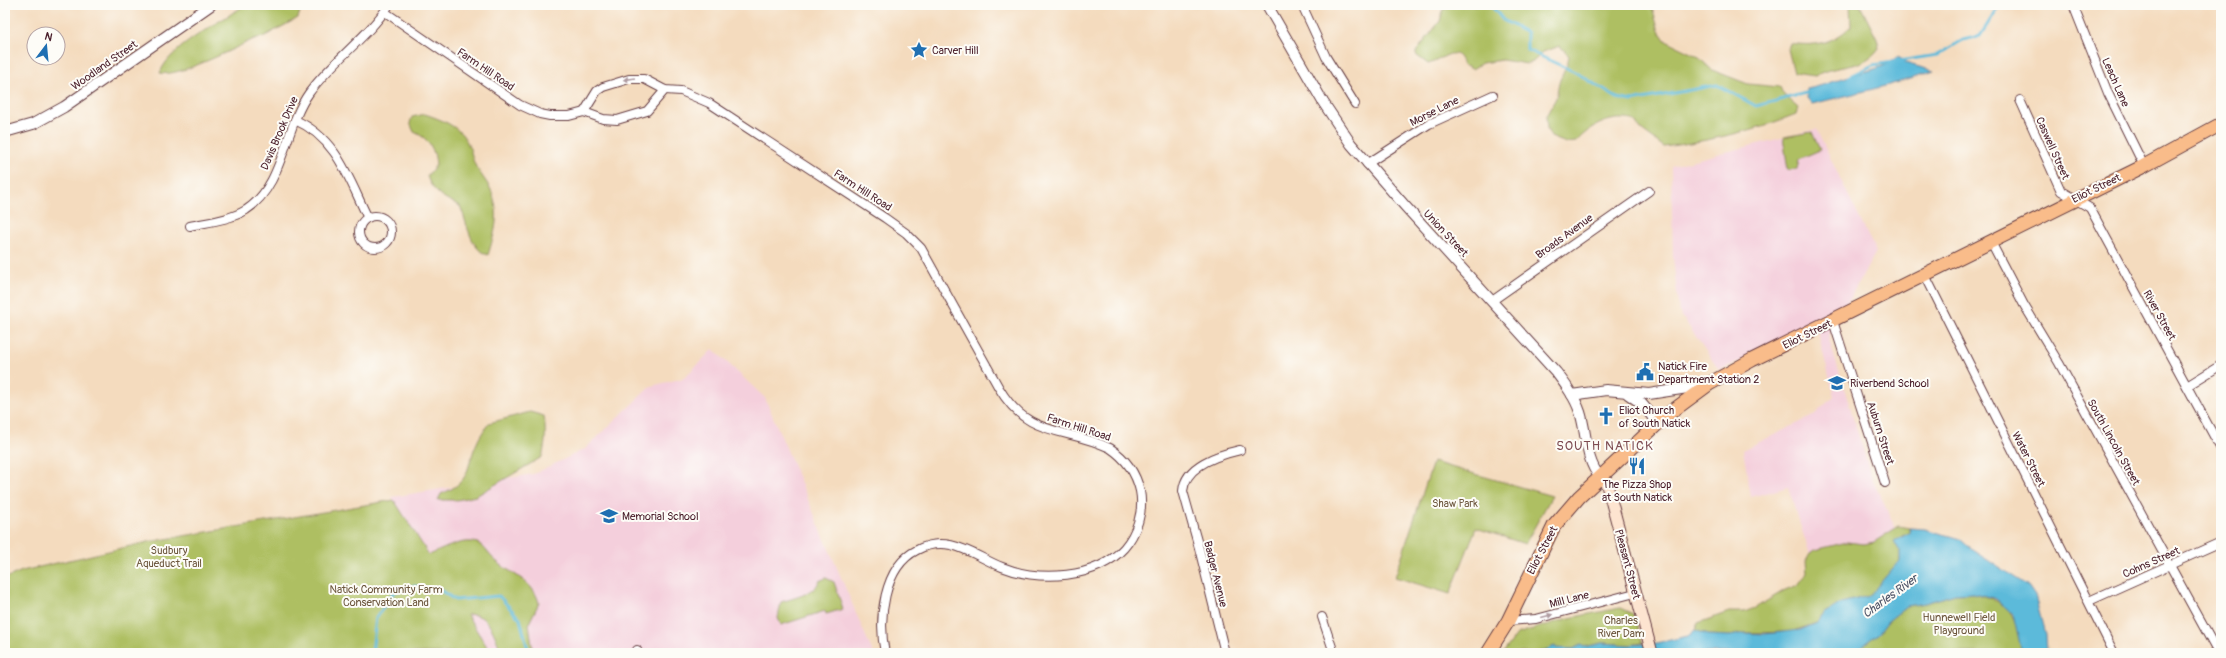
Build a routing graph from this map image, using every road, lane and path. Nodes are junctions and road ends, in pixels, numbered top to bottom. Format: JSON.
{"nodes":[{"id":1,"x":211,"y":5,"type":"edge"},
{"id":2,"x":1266,"y":5,"type":"edge"},
{"id":3,"x":1302,"y":5,"type":"edge"},
{"id":4,"x":2073,"y":5,"type":"edge"},
{"id":5,"x":387,"y":8,"type":"edge"},
{"id":6,"x":665,"y":90,"type":"junction"},
{"id":7,"x":1493,"y":95,"type":"dead end"},
{"id":8,"x":2020,"y":100,"type":"dead end"},
{"id":9,"x":1354,"y":104,"type":"dead end"},
{"id":10,"x":584,"y":112,"type":"junction"},
{"id":11,"x":295,"y":120,"type":"junction"},
{"id":12,"x":2221,"y":124,"type":"edge"},
{"id":13,"x":5,"y":132,"type":"edge"},
{"id":14,"x":1367,"y":164,"type":"junction"},
{"id":15,"x":2144,"y":166,"type":"junction"},
{"id":16,"x":1649,"y":191,"type":"dead end"},
{"id":17,"x":2073,"y":199,"type":"junction"},
{"id":18,"x":368,"y":218,"type":"dead end"},
{"id":19,"x":190,"y":226,"type":"dead end"},
{"id":20,"x":1991,"y":242,"type":"junction"},
{"id":21,"x":1925,"y":275,"type":"junction"},
{"id":22,"x":1492,"y":300,"type":"junction"},
{"id":23,"x":1833,"y":321,"type":"junction"},
{"id":24,"x":2221,"y":365,"type":"edge"},
{"id":25,"x":1708,"y":384,"type":"junction"},
{"id":26,"x":2187,"y":386,"type":"junction"},
{"id":27,"x":1622,"y":392,"type":"junction"},
{"id":28,"x":1572,"y":394,"type":"junction"},
{"id":29,"x":1658,"y":423,"type":"junction"},
{"id":30,"x":2221,"y":449,"type":"edge"},
{"id":31,"x":1240,"y":450,"type":"dead end"},
{"id":32,"x":1600,"y":477,"type":"junction"},
{"id":33,"x":1885,"y":483,"type":"dead end"},
{"id":34,"x":2221,"y":542,"type":"edge"},
{"id":35,"x":2170,"y":565,"type":"junction"},
{"id":36,"x":1635,"y":593,"type":"junction"},
{"id":37,"x":2089,"y":601,"type":"junction"},
{"id":38,"x":1322,"y":617,"type":"dead end"},
{"id":39,"x":1508,"y":621,"type":"junction"},
{"id":40,"x":885,"y":653,"type":"edge"},
{"id":41,"x":1225,"y":653,"type":"edge"},
{"id":42,"x":1334,"y":653,"type":"edge"},
{"id":43,"x":1488,"y":653,"type":"edge"},
{"id":44,"x":1652,"y":653,"type":"edge"},
{"id":45,"x":2114,"y":653,"type":"edge"},
{"id":46,"x":2218,"y":653,"type":"edge"}],
"edges":[{"from":1,"to":13,"type":"street","name":"Woodland Street"},
{"from":2,"to":14,"type":"street","name":"Union Street"},
{"from":3,"to":9,"type":"street"},
{"from":4,"to":15,"type":"street","name":"Leach Lane"},
{"from":5,"to":10,"type":"street","name":"Farm Hill Road"},
{"from":5,"to":11,"type":"street","name":"Davis Brook Drive"},
{"from":6,"to":10,"type":"street","name":"Farm Hill Road"},
{"from":6,"to":10,"type":"street","name":"Farm Hill Road","one_way":true},
{"from":6,"to":40,"type":"street","name":"Farm Hill Road"},
{"from":7,"to":14,"type":"street","name":"Morse Lane"},
{"from":8,"to":17,"type":"street","name":"Caswell Street"},
{"from":11,"to":18,"type":"street"},
{"from":11,"to":19,"type":"street","name":"Davis Brook Drive"},
{"from":12,"to":15,"type":"main road","name":"Eliot Street"},
{"from":14,"to":22,"type":"street","name":"Union Street"},
{"from":15,"to":17,"type":"main road","name":"Eliot Street"},
{"from":16,"to":22,"type":"street","name":"Broads Avenue"},
{"from":17,"to":20,"type":"main road","name":"Eliot Street"},
{"from":17,"to":26,"type":"street","name":"River Street"},
{"from":20,"to":21,"type":"main road","name":"Eliot Street"},
{"from":20,"to":35,"type":"street","name":"South Lincoln Street"},
{"from":21,"to":23,"type":"main road","name":"Eliot Street"},
{"from":21,"to":37,"type":"street","name":"Water Street"},
{"from":22,"to":28,"type":"street","name":"Union Street"},
{"from":23,"to":25,"type":"main road","name":"Eliot Street"},
{"from":23,"to":33,"type":"street","name":"Auburn Street"},
{"from":24,"to":26,"type":"street"},
{"from":25,"to":27,"type":"street"},
{"from":25,"to":29,"type":"main road","name":"Eliot Street"},
{"from":26,"to":30,"type":"street","name":"River Street"},
{"from":27,"to":28,"type":"street"},
{"from":27,"to":29,"type":"street"},
{"from":28,"to":32,"type":"street","name":"Union Street"},
{"from":29,"to":32,"type":"main road","name":"Eliot Street"},
{"from":31,"to":41,"type":"street","name":"Badger Avenue"},
{"from":32,"to":36,"type":"main road","name":"Pleasant Street"},
{"from":32,"to":39,"type":"main road","name":"Eliot Street"},
{"from":34,"to":35,"type":"street","name":"Cohns Street"},
{"from":35,"to":37,"type":"street","name":"Cohns Street"},
{"from":35,"to":46,"type":"street","name":"South Lincoln Street"},
{"from":39,"to":36,"type":"street","name":"Mill Lane","one_way":true},
{"from":36,"to":44,"type":"main road","name":"Pleasant Street"},
{"from":37,"to":45,"type":"street","name":"Water Street"},
{"from":38,"to":42,"type":"street"},
{"from":39,"to":43,"type":"main road","name":"Eliot Street"}]}
